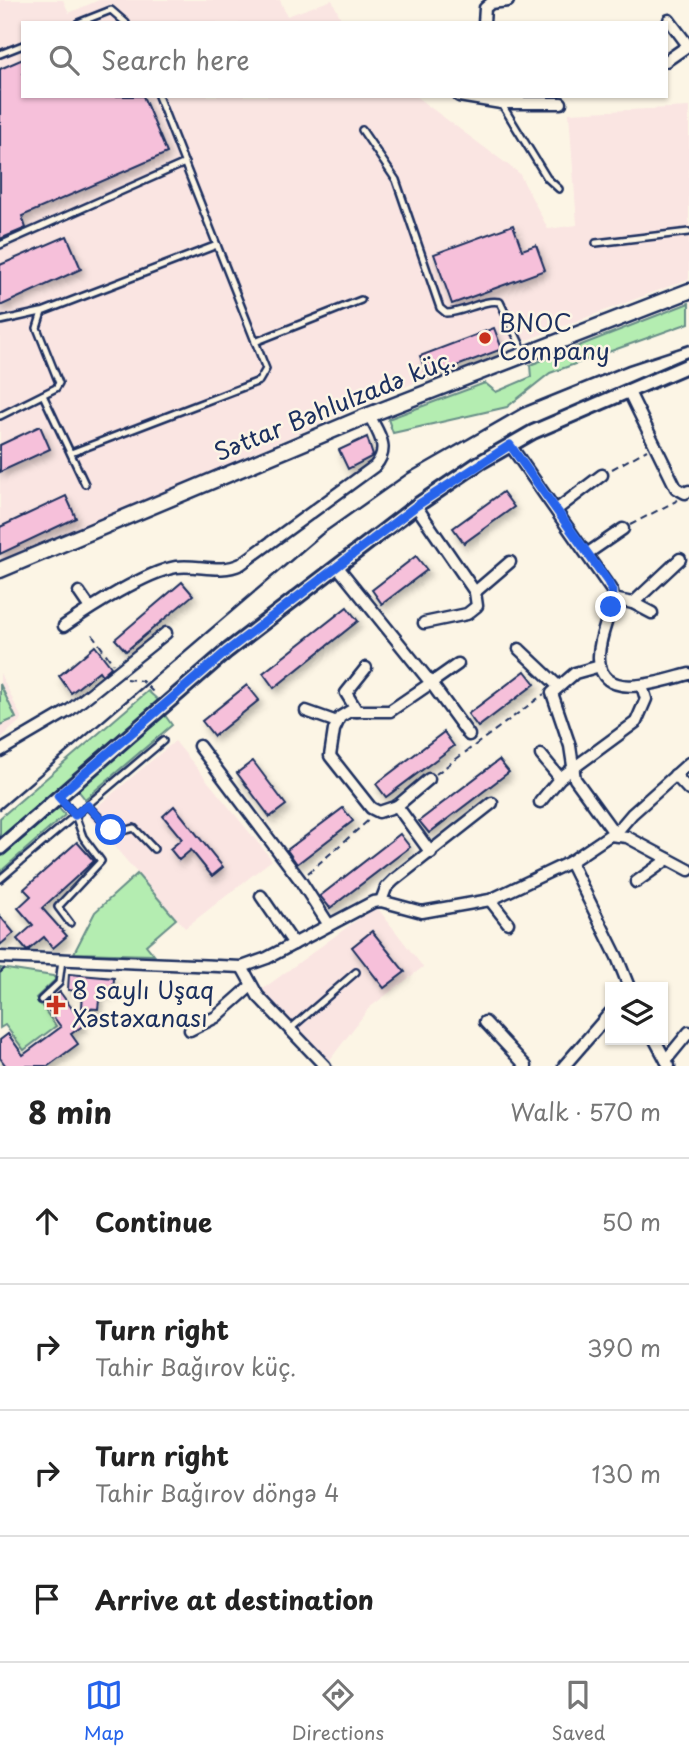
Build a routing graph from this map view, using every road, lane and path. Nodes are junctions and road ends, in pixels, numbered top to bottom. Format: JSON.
{"nodes":[{"id":1,"x":521,"y":0,"type":"edge"},
{"id":2,"x":508,"y":1,"type":"edge"},
{"id":3,"x":669,"y":20,"type":"dead end"},
{"id":4,"x":83,"y":21,"type":"edge"},
{"id":5,"x":124,"y":21,"type":"edge"},
{"id":6,"x":484,"y":21,"type":"edge"},
{"id":7,"x":688,"y":44,"type":"edge"},
{"id":8,"x":21,"y":46,"type":"edge"},
{"id":9,"x":0,"y":54,"type":"edge"},
{"id":10,"x":668,"y":59,"type":"edge"},
{"id":11,"x":159,"y":98,"type":"edge"},
{"id":12,"x":480,"y":98,"type":"edge"},
{"id":13,"x":501,"y":100,"type":"edge"},
{"id":14,"x":561,"y":103,"type":"dead end"},
{"id":15,"x":362,"y":130,"type":"dead end"},
{"id":16,"x":184,"y":163,"type":"junction"},
{"id":17,"x":559,"y":189,"type":"dead end"},
{"id":18,"x":689,"y":232,"type":"edge"},
{"id":19,"x":596,"y":243,"type":"dead end"},
{"id":20,"x":0,"y":245,"type":"edge"},
{"id":21,"x":217,"y":245,"type":"junction"},
{"id":22,"x":689,"y":291,"type":"edge"},
{"id":23,"x":361,"y":300,"type":"dead end"},
{"id":24,"x":42,"y":312,"type":"junction"},
{"id":25,"x":0,"y":321,"type":"edge"},
{"id":26,"x":256,"y":342,"type":"junction"},
{"id":27,"x":525,"y":354,"type":"junction"},
{"id":28,"x":689,"y":365,"type":"edge"},
{"id":29,"x":628,"y":390,"type":"junction"},
{"id":30,"x":43,"y":395,"type":"junction"},
{"id":31,"x":369,"y":415,"type":"junction"},
{"id":32,"x":0,"y":416,"type":"edge"},
{"id":33,"x":510,"y":445,"type":"junction"},
{"id":34,"x":656,"y":445,"type":"junction"},
{"id":35,"x":71,"y":453,"type":"junction"},
{"id":36,"x":602,"y":475,"type":"joint"},
{"id":37,"x":85,"y":484,"type":"dead end"},
{"id":38,"x":687,"y":492,"type":"edge"},
{"id":39,"x":416,"y":506,"type":"junction"},
{"id":40,"x":556,"y":510,"type":"junction"},
{"id":41,"x":623,"y":529,"type":"joint"},
{"id":42,"x":588,"y":553,"type":"junction"},
{"id":43,"x":680,"y":559,"type":"dead end"},
{"id":44,"x":510,"y":562,"type":"dead end"},
{"id":45,"x":337,"y":566,"type":"junction"},
{"id":46,"x":0,"y":570,"type":"edge"},
{"id":47,"x":79,"y":592,"type":"dead end"},
{"id":48,"x":475,"y":592,"type":"junction"},
{"id":49,"x":612,"y":599,"type":"junction"},
{"id":50,"x":633,"y":603,"type":"junction"},
{"id":51,"x":90,"y":608,"type":"junction"},
{"id":52,"x":652,"y":613,"type":"dead end"},
{"id":53,"x":424,"y":623,"type":"dead end"},
{"id":54,"x":64,"y":626,"type":"dead end"},
{"id":55,"x":166,"y":633,"type":"dead end"},
{"id":56,"x":519,"y":649,"type":"dead end"},
{"id":57,"x":458,"y":664,"type":"dead end"},
{"id":58,"x":600,"y":666,"type":"junction"},
{"id":59,"x":366,"y":668,"type":"dead end"},
{"id":60,"x":689,"y":674,"type":"edge"},
{"id":61,"x":430,"y":683,"type":"junction"},
{"id":62,"x":642,"y":687,"type":"junction"},
{"id":63,"x":554,"y":689,"type":"junction"},
{"id":64,"x":357,"y":710,"type":"junction"},
{"id":65,"x":306,"y":711,"type":"dead end"},
{"id":66,"x":337,"y":722,"type":"junction"},
{"id":67,"x":469,"y":735,"type":"dead end"},
{"id":68,"x":163,"y":741,"type":"dead end"},
{"id":69,"x":199,"y":746,"type":"dead end"},
{"id":70,"x":0,"y":751,"type":"edge"},
{"id":71,"x":541,"y":755,"type":"dead end"},
{"id":72,"x":689,"y":762,"type":"edge"},
{"id":73,"x":572,"y":768,"type":"junction"},
{"id":74,"x":675,"y":775,"type":"junction"},
{"id":75,"x":560,"y":778,"type":"junction"},
{"id":76,"x":429,"y":779,"type":"joint"},
{"id":77,"x":689,"y":790,"type":"edge"},
{"id":78,"x":58,"y":796,"type":"junction"},
{"id":79,"x":540,"y":802,"type":"dead end"},
{"id":80,"x":492,"y":803,"type":"dead end"},
{"id":81,"x":87,"y":805,"type":"junction"},
{"id":82,"x":397,"y":806,"type":"junction"},
{"id":83,"x":379,"y":812,"type":"junction"},
{"id":84,"x":75,"y":815,"type":"junction"},
{"id":85,"x":615,"y":834,"type":"junction"},
{"id":86,"x":0,"y":848,"type":"edge"},
{"id":87,"x":154,"y":849,"type":"dead end"},
{"id":88,"x":431,"y":853,"type":"junction"},
{"id":89,"x":668,"y":859,"type":"junction"},
{"id":90,"x":570,"y":862,"type":"junction"},
{"id":91,"x":689,"y":870,"type":"edge"},
{"id":92,"x":0,"y":878,"type":"edge"},
{"id":93,"x":300,"y":880,"type":"junction"},
{"id":94,"x":636,"y":882,"type":"dead end"},
{"id":95,"x":261,"y":895,"type":"dead end"},
{"id":96,"x":490,"y":900,"type":"junction"},
{"id":97,"x":381,"y":901,"type":"junction"},
{"id":98,"x":70,"y":923,"type":"dead end"},
{"id":99,"x":508,"y":923,"type":"dead end"},
{"id":100,"x":328,"y":925,"type":"junction"},
{"id":101,"x":294,"y":944,"type":"junction"},
{"id":102,"x":0,"y":957,"type":"edge"},
{"id":103,"x":62,"y":960,"type":"junction"},
{"id":104,"x":242,"y":967,"type":"junction"},
{"id":105,"x":356,"y":972,"type":"dead end"},
{"id":106,"x":626,"y":982,"type":"edge"},
{"id":107,"x":251,"y":986,"type":"junction"},
{"id":108,"x":41,"y":1000,"type":"dead end"},
{"id":109,"x":605,"y":1019,"type":"edge"},
{"id":110,"x":485,"y":1021,"type":"dead end"},
{"id":111,"x":190,"y":1030,"type":"dead end"},
{"id":112,"x":289,"y":1030,"type":"junction"},
{"id":113,"x":689,"y":1032,"type":"edge"},
{"id":114,"x":658,"y":1045,"type":"edge"},
{"id":115,"x":667,"y":1063,"type":"edge"},
{"id":116,"x":325,"y":1066,"type":"edge"},
{"id":117,"x":526,"y":1066,"type":"edge"},
{"id":118,"x":564,"y":1066,"type":"edge"}],
"edges":[{"from":1,"to":2,"type":"street"},
{"from":2,"to":6,"type":"street"},
{"from":3,"to":7,"type":"street"},
{"from":4,"to":5,"type":"lane"},
{"from":7,"to":10,"type":"street"},
{"from":8,"to":9,"type":"lane"},
{"from":11,"to":16,"type":"lane"},
{"from":12,"to":13,"type":"street"},
{"from":13,"to":14,"type":"street"},
{"from":13,"to":17,"type":"lane"},
{"from":15,"to":27,"type":"lane"},
{"from":16,"to":20,"type":"lane"},
{"from":16,"to":21,"type":"lane"},
{"from":18,"to":19,"type":"lane"},
{"from":21,"to":24,"type":"lane"},
{"from":21,"to":26,"type":"lane"},
{"from":22,"to":27,"type":"main road","name":"Səttar Bəhlulzadə küç."},
{"from":23,"to":26,"type":"lane"},
{"from":24,"to":25,"type":"lane"},
{"from":24,"to":30,"type":"lane"},
{"from":26,"to":35,"type":"lane"},
{"from":27,"to":31,"type":"main road","name":"Səttar Bəhlulzadə küç."},
{"from":28,"to":29,"type":"street"},
{"from":29,"to":33,"type":"street"},
{"from":29,"to":34,"type":"street"},
{"from":30,"to":32,"type":"lane"},
{"from":30,"to":35,"type":"lane"},
{"from":31,"to":46,"type":"main road","name":"Səttar Bəhlulzadə küç."},
{"from":31,"to":51,"type":"street"},
{"from":33,"to":39,"type":"street"},
{"from":33,"to":40,"type":"street"},
{"from":34,"to":36,"type":"path"},
{"from":34,"to":38,"type":"street"},
{"from":35,"to":37,"type":"lane"},
{"from":36,"to":40,"type":"street"},
{"from":38,"to":41,"type":"path"},
{"from":39,"to":45,"type":"street"},
{"from":39,"to":48,"type":"street"},
{"from":40,"to":42,"type":"street"},
{"from":41,"to":42,"type":"street"},
{"from":42,"to":49,"type":"street"},
{"from":43,"to":50,"type":"street"},
{"from":44,"to":48,"type":"street"},
{"from":45,"to":61,"type":"street"},
{"from":45,"to":78,"type":"street"},
{"from":47,"to":51,"type":"street"},
{"from":48,"to":53,"type":"street"},
{"from":49,"to":50,"type":"street"},
{"from":49,"to":58,"type":"street"},
{"from":50,"to":52,"type":"street"},
{"from":51,"to":54,"type":"street"},
{"from":55,"to":70,"type":"street"},
{"from":56,"to":63,"type":"street"},
{"from":57,"to":61,"type":"street"},
{"from":58,"to":62,"type":"street"},
{"from":58,"to":63,"type":"street"},
{"from":59,"to":64,"type":"street"},
{"from":60,"to":62,"type":"street"},
{"from":61,"to":64,"type":"street"},
{"from":61,"to":67,"type":"street"},
{"from":62,"to":73,"type":"street"},
{"from":63,"to":73,"type":"street"},
{"from":63,"to":76,"type":"path"},
{"from":64,"to":66,"type":"street"},
{"from":65,"to":66,"type":"street"},
{"from":66,"to":83,"type":"street"},
{"from":68,"to":81,"type":"lane"},
{"from":69,"to":93,"type":"street"},
{"from":71,"to":75,"type":"street"},
{"from":72,"to":74,"type":"street"},
{"from":73,"to":75,"type":"street"},
{"from":73,"to":85,"type":"street"},
{"from":74,"to":77,"type":"street"},
{"from":74,"to":85,"type":"street"},
{"from":75,"to":79,"type":"street"},
{"from":76,"to":82,"type":"street"},
{"from":78,"to":84,"type":"lane"},
{"from":78,"to":86,"type":"street"},
{"from":80,"to":88,"type":"street"},
{"from":81,"to":84,"type":"lane"},
{"from":81,"to":87,"type":"lane"},
{"from":82,"to":83,"type":"street"},
{"from":82,"to":88,"type":"street"},
{"from":83,"to":93,"type":"path"},
{"from":84,"to":92,"type":"lane"},
{"from":84,"to":98,"type":"lane"},
{"from":85,"to":89,"type":"street"},
{"from":85,"to":90,"type":"street"},
{"from":88,"to":97,"type":"street"},
{"from":89,"to":91,"type":"street"},
{"from":89,"to":94,"type":"street"},
{"from":90,"to":96,"type":"street"},
{"from":90,"to":106,"type":"street"},
{"from":93,"to":100,"type":"street"},
{"from":95,"to":101,"type":"street"},
{"from":96,"to":97,"type":"street"},
{"from":96,"to":99,"type":"street"},
{"from":97,"to":100,"type":"street"},
{"from":100,"to":101,"type":"street"},
{"from":101,"to":104,"type":"street"},
{"from":102,"to":103,"type":"street"},
{"from":103,"to":104,"type":"street"},
{"from":103,"to":108,"type":"lane"},
{"from":104,"to":107,"type":"street"},
{"from":105,"to":112,"type":"lane"},
{"from":107,"to":111,"type":"street"},
{"from":107,"to":112,"type":"street"},
{"from":109,"to":118,"type":"street"},
{"from":110,"to":117,"type":"street"},
{"from":112,"to":116,"type":"street"},
{"from":113,"to":115,"type":"street"},
{"from":114,"to":115,"type":"street"}]}
